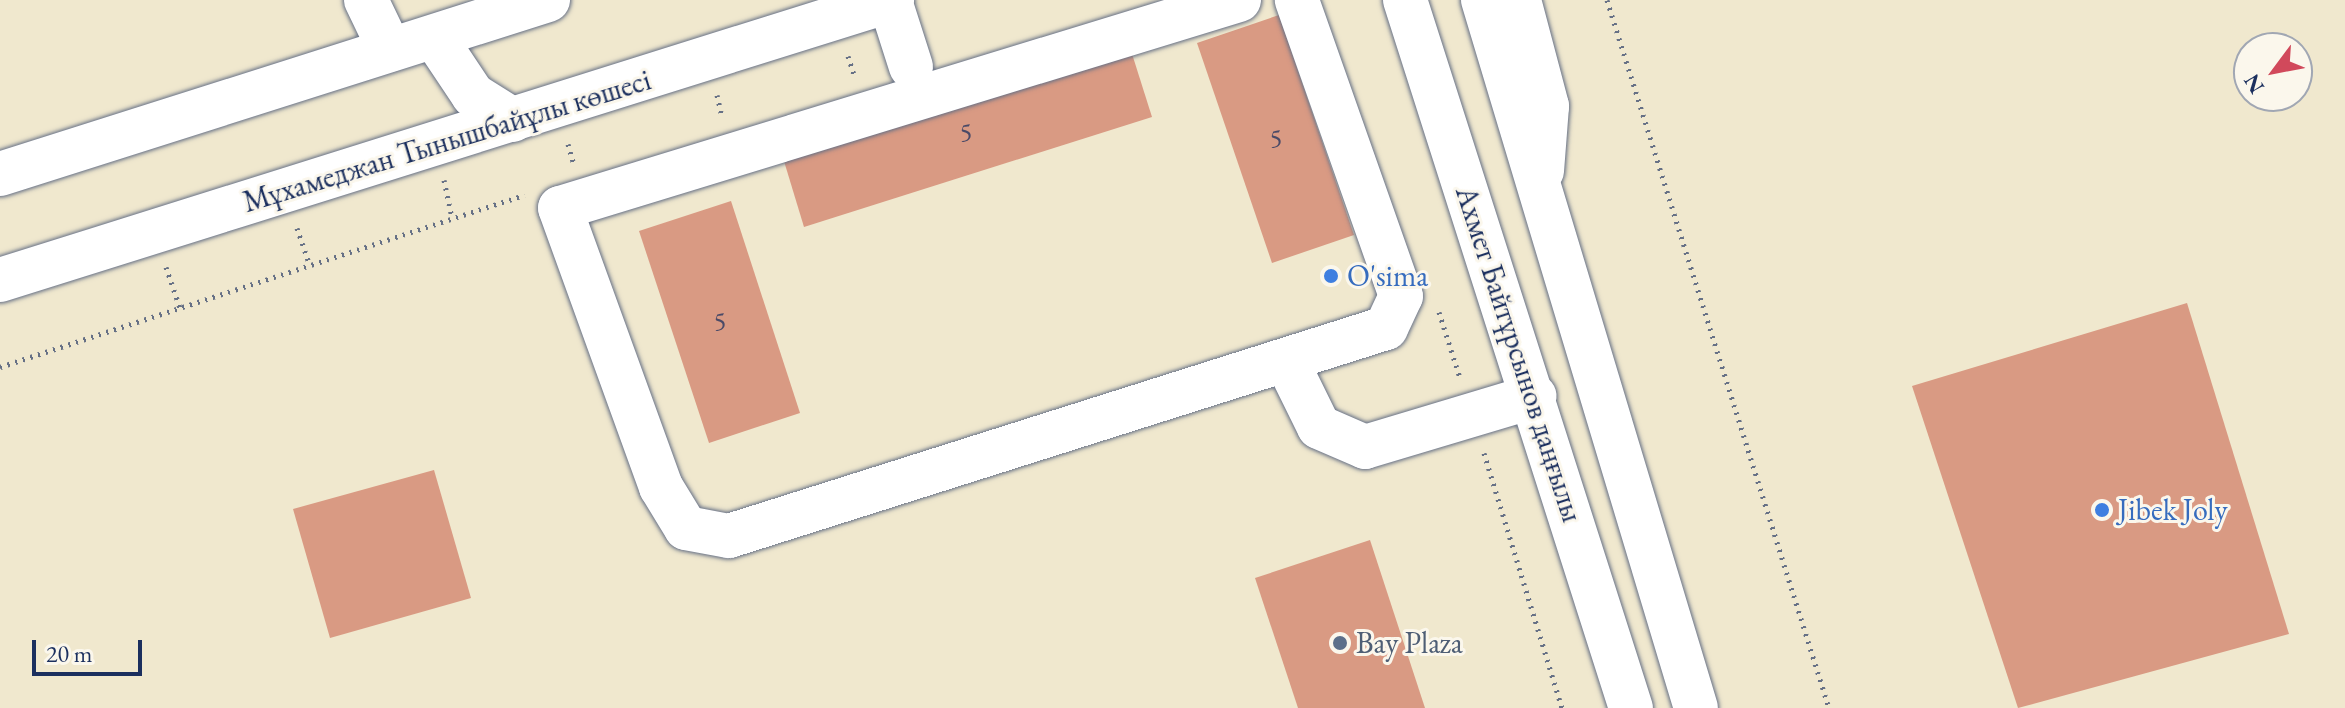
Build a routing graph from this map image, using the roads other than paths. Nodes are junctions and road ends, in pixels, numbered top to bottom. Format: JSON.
{"nodes":[{"id":1,"x":366,"y":0,"type":"edge"},
{"id":2,"x":548,"y":0,"type":"edge"},
{"id":3,"x":891,"y":0,"type":"edge"},
{"id":4,"x":1239,"y":0,"type":"edge"},
{"id":5,"x":1297,"y":0,"type":"edge"},
{"id":6,"x":1405,"y":0,"type":"edge"},
{"id":7,"x":1483,"y":0,"type":"edge"},
{"id":8,"x":1519,"y":0,"type":"edge"},
{"id":9,"x":435,"y":38,"type":"junction"},
{"id":10,"x":390,"y":50,"type":"junction"},
{"id":11,"x":911,"y":67,"type":"dead end"},
{"id":12,"x":513,"y":120,"type":"junction"},
{"id":13,"x":0,"y":174,"type":"edge"},
{"id":14,"x":1540,"y":201,"type":"junction"},
{"id":15,"x":0,"y":280,"type":"edge"},
{"id":16,"x":1287,"y":362,"type":"junction"},
{"id":17,"x":1535,"y":396,"type":"junction"},
{"id":18,"x":1631,"y":708,"type":"edge"},
{"id":19,"x":1696,"y":708,"type":"edge"}],
"edges":[{"from":1,"to":10,"type":"street"},
{"from":2,"to":9,"type":"street"},
{"from":3,"to":11,"type":"street"},
{"from":3,"to":12,"type":"street","name":"Мұхамеджан Тынышбайұлы көшесі"},
{"from":4,"to":16,"type":"street"},
{"from":5,"to":16,"type":"street"},
{"from":6,"to":17,"type":"street","name":"Ахмет Байтұрсынов даңғылы"},
{"from":7,"to":14,"type":"street","name":"Ахмет Байтұрсынов даңғылы"},
{"from":8,"to":14,"type":"street"},
{"from":9,"to":10,"type":"street"},
{"from":9,"to":12,"type":"street"},
{"from":10,"to":13,"type":"street"},
{"from":12,"to":15,"type":"street","name":"Мұхамеджан Тынышбайұлы көшесі"},
{"from":14,"to":19,"type":"street","name":"Ахмет Байтұрсынов даңғылы"},
{"from":16,"to":17,"type":"street"},
{"from":17,"to":18,"type":"street","name":"Ахмет Байтұрсынов даңғылы"}]}
